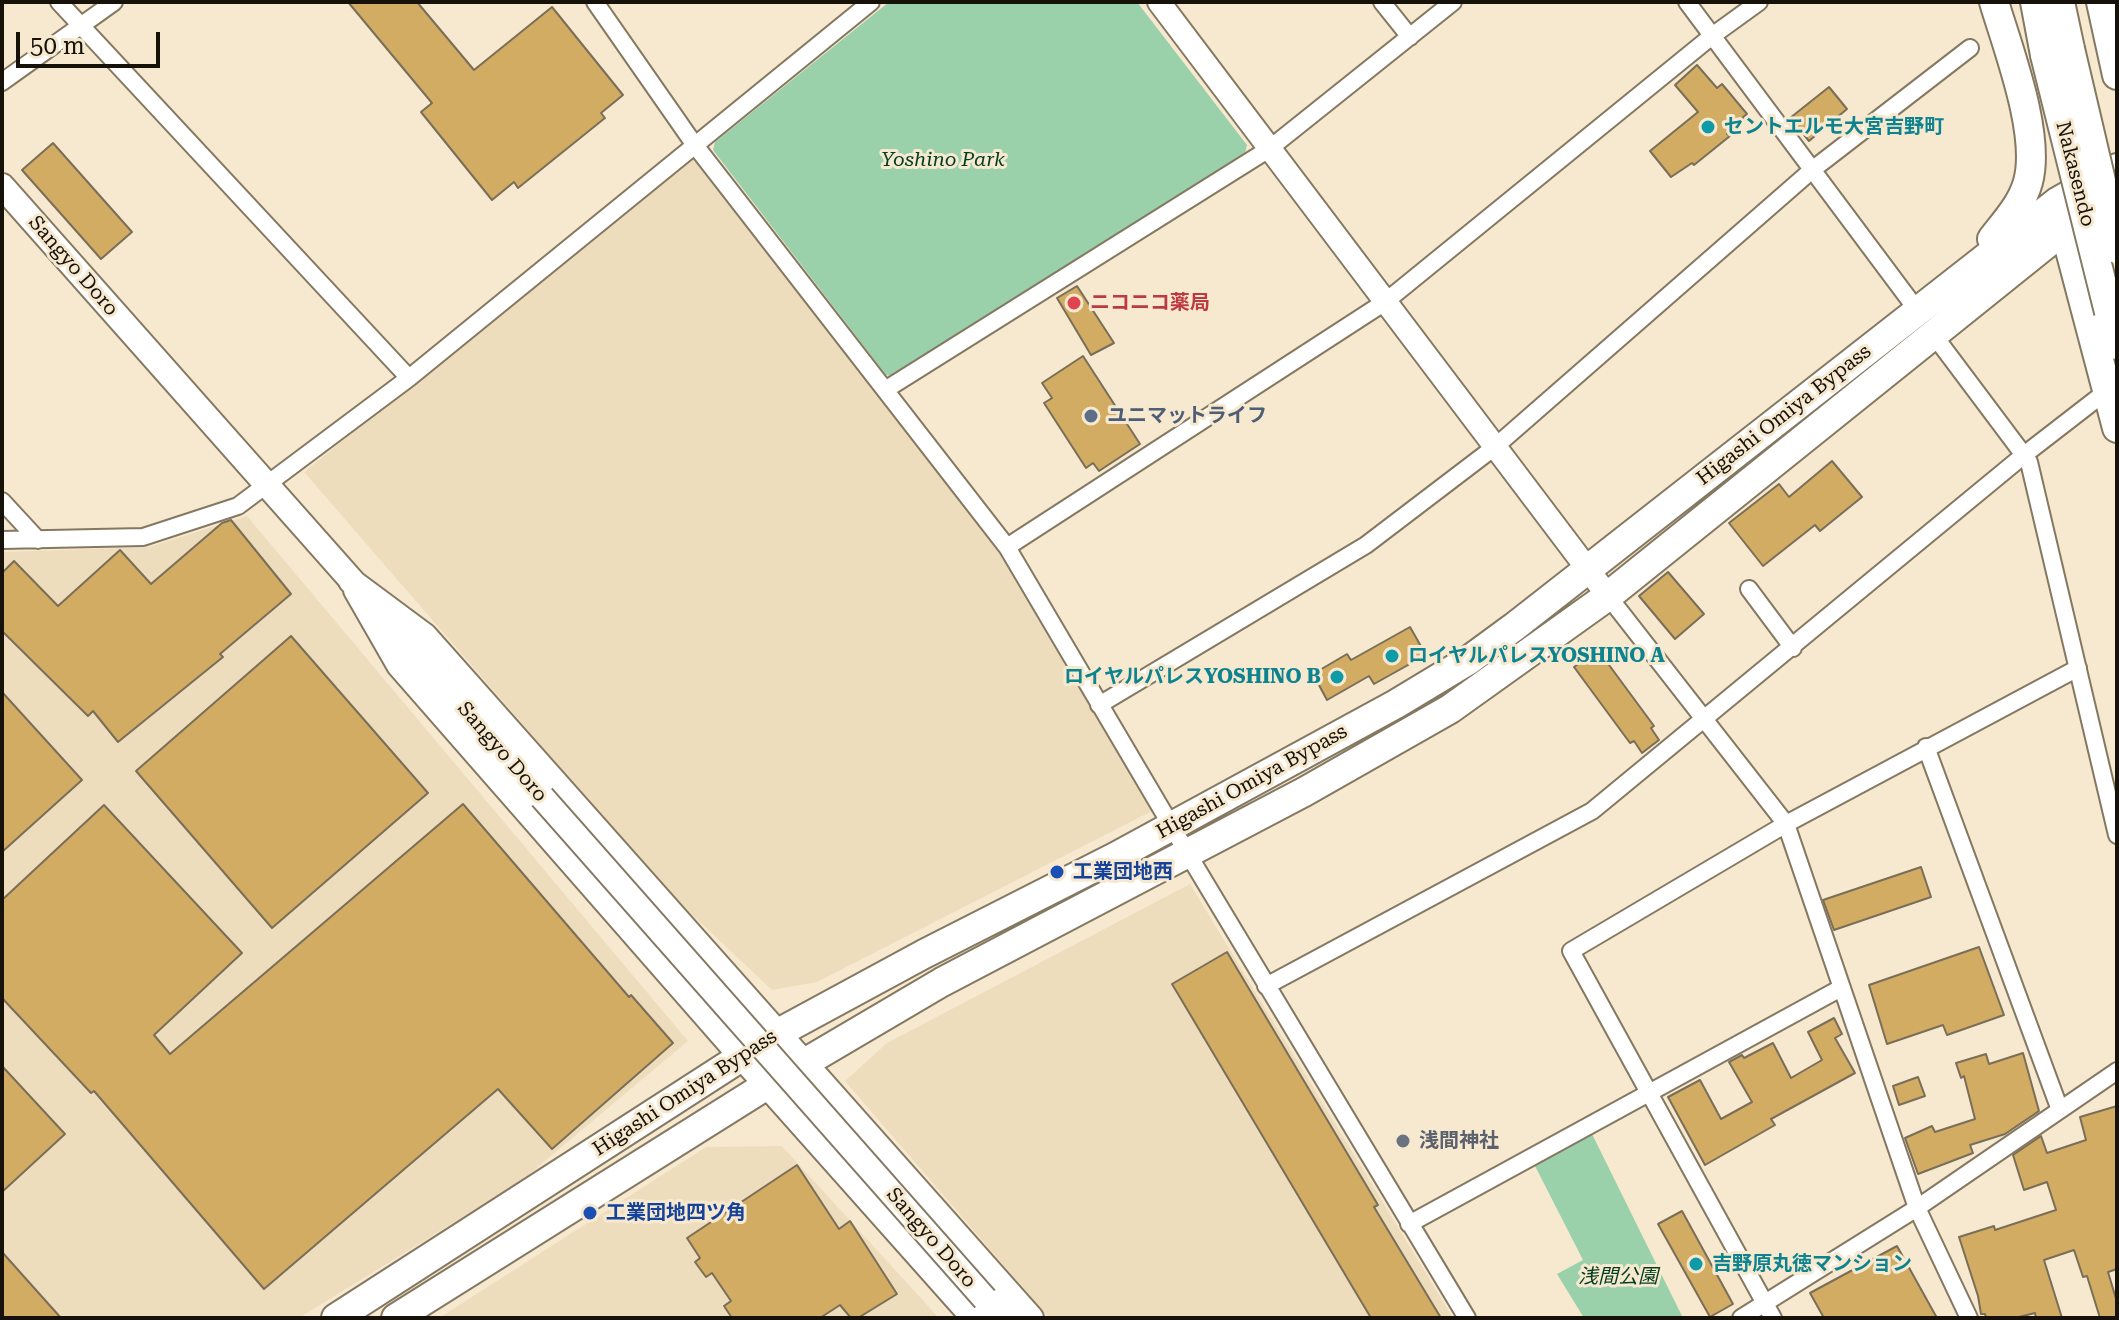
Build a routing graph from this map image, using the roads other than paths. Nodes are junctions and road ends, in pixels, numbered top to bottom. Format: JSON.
{"nodes":[{"id":1,"x":59,"y":2,"type":"edge"},
{"id":2,"x":114,"y":2,"type":"edge"},
{"id":3,"x":595,"y":2,"type":"edge"},
{"id":4,"x":871,"y":2,"type":"edge"},
{"id":5,"x":1159,"y":2,"type":"edge"},
{"id":6,"x":1382,"y":2,"type":"edge"},
{"id":7,"x":1453,"y":2,"type":"edge"},
{"id":8,"x":1687,"y":2,"type":"edge"},
{"id":9,"x":1759,"y":2,"type":"edge"},
{"id":10,"x":1994,"y":2,"type":"edge"},
{"id":11,"x":2035,"y":2,"type":"edge"},
{"id":12,"x":2060,"y":2,"type":"edge"},
{"id":13,"x":2101,"y":2,"type":"edge"},
{"id":14,"x":81,"y":25,"type":"junction"},
{"id":15,"x":1712,"y":36,"type":"junction"},
{"id":16,"x":1410,"y":37,"type":"junction"},
{"id":17,"x":1970,"y":48,"type":"dead end"},
{"id":18,"x":2058,"y":52,"type":"junction"},
{"id":19,"x":2117,"y":75,"type":"edge"},
{"id":20,"x":2,"y":82,"type":"edge"},
{"id":21,"x":2028,"y":123,"type":"junction"},
{"id":22,"x":694,"y":144,"type":"junction"},
{"id":23,"x":1269,"y":149,"type":"junction"},
{"id":24,"x":2117,"y":161,"type":"edge"},
{"id":25,"x":2117,"y":168,"type":"edge"},
{"id":26,"x":1812,"y":170,"type":"junction"},
{"id":27,"x":2117,"y":177,"type":"edge"},
{"id":28,"x":2,"y":186,"type":"edge"},
{"id":29,"x":2057,"y":202,"type":"junction"},
{"id":30,"x":2065,"y":229,"type":"junction"},
{"id":31,"x":2117,"y":249,"type":"edge"},
{"id":32,"x":1959,"y":280,"type":"junction"},
{"id":33,"x":1385,"y":302,"type":"junction"},
{"id":34,"x":1917,"y":310,"type":"junction"},
{"id":35,"x":1933,"y":334,"type":"junction"},
{"id":36,"x":2117,"y":345,"type":"edge"},
{"id":37,"x":409,"y":378,"type":"junction"},
{"id":38,"x":885,"y":390,"type":"junction"},
{"id":39,"x":2108,"y":390,"type":"junction"},
{"id":40,"x":2117,"y":428,"type":"edge"},
{"id":41,"x":1496,"y":446,"type":"junction"},
{"id":42,"x":2024,"y":455,"type":"junction"},
{"id":43,"x":267,"y":486,"type":"junction"},
{"id":44,"x":2,"y":501,"type":"edge"},
{"id":45,"x":2,"y":540,"type":"edge"},
{"id":46,"x":38,"y":540,"type":"junction"},
{"id":47,"x":1007,"y":547,"type":"junction"},
{"id":48,"x":1588,"y":570,"type":"junction"},
{"id":49,"x":351,"y":581,"type":"junction"},
{"id":50,"x":1749,"y":589,"type":"dead end"},
{"id":51,"x":1608,"y":596,"type":"junction"},
{"id":52,"x":1793,"y":648,"type":"junction"},
{"id":53,"x":2078,"y":668,"type":"junction"},
{"id":54,"x":1099,"y":705,"type":"junction"},
{"id":55,"x":1705,"y":720,"type":"junction"},
{"id":56,"x":1926,"y":747,"type":"junction"},
{"id":57,"x":1786,"y":824,"type":"junction"},
{"id":58,"x":1171,"y":826,"type":"junction"},
{"id":59,"x":2117,"y":835,"type":"edge"},
{"id":60,"x":1188,"y":854,"type":"junction"},
{"id":61,"x":1266,"y":986,"type":"junction"},
{"id":62,"x":1841,"y":988,"type":"junction"},
{"id":63,"x":780,"y":1032,"type":"junction"},
{"id":64,"x":741,"y":1056,"type":"junction"},
{"id":65,"x":806,"y":1063,"type":"junction"},
{"id":66,"x":2117,"y":1071,"type":"edge"},
{"id":67,"x":767,"y":1085,"type":"junction"},
{"id":68,"x":1649,"y":1093,"type":"junction"},
{"id":69,"x":2060,"y":1110,"type":"junction"},
{"id":70,"x":1917,"y":1208,"type":"junction"},
{"id":71,"x":1409,"y":1224,"type":"junction"},
{"id":72,"x":979,"y":1308,"type":"edge"},
{"id":73,"x":1769,"y":1311,"type":"edge"},
{"id":74,"x":336,"y":1318,"type":"edge"},
{"id":75,"x":396,"y":1318,"type":"edge"},
{"id":76,"x":1002,"y":1318,"type":"edge"},
{"id":77,"x":1031,"y":1318,"type":"edge"},
{"id":78,"x":1467,"y":1318,"type":"edge"},
{"id":79,"x":1741,"y":1318,"type":"edge"},
{"id":80,"x":1969,"y":1318,"type":"edge"}],
"edges":[{"from":1,"to":14,"type":"street"},
{"from":2,"to":14,"type":"street"},
{"from":3,"to":22,"type":"street"},
{"from":4,"to":22,"type":"street"},
{"from":5,"to":23,"type":"street"},
{"from":6,"to":16,"type":"street"},
{"from":7,"to":16,"type":"street"},
{"from":8,"to":15,"type":"street"},
{"from":9,"to":15,"type":"street"},
{"from":10,"to":21,"type":"highway"},
{"from":11,"to":18,"type":"highway","name":"Nakasendo"},
{"from":12,"to":18,"type":"highway"},
{"from":13,"to":19,"type":"highway"},
{"from":14,"to":20,"type":"street"},
{"from":14,"to":37,"type":"street"},
{"from":15,"to":26,"type":"street"},
{"from":15,"to":33,"type":"street"},
{"from":16,"to":23,"type":"street"},
{"from":17,"to":26,"type":"street"},
{"from":18,"to":31,"type":"highway","bridge":true},
{"from":18,"to":36,"type":"highway","name":"Nakasendo","bridge":true},
{"from":21,"to":24,"type":"highway"},
{"from":21,"to":32,"type":"highway"},
{"from":22,"to":37,"type":"street"},
{"from":22,"to":38,"type":"street"},
{"from":23,"to":33,"type":"street"},
{"from":23,"to":38,"type":"street"},
{"from":25,"to":29,"type":"highway","name":"Higashi Omiya Bypass"},
{"from":26,"to":34,"type":"street"},
{"from":26,"to":41,"type":"street"},
{"from":27,"to":30,"type":"highway","name":"Higashi Omiya Bypass"},
{"from":28,"to":43,"type":"main road","name":"Sangyo Doro"},
{"from":29,"to":30,"type":"highway"},
{"from":29,"to":32,"type":"highway","name":"Higashi Omiya Bypass"},
{"from":30,"to":35,"type":"highway","name":"Higashi Omiya Bypass"},
{"from":30,"to":39,"type":"highway"},
{"from":32,"to":34,"type":"highway","name":"Higashi Omiya Bypass"},
{"from":33,"to":41,"type":"street"},
{"from":33,"to":47,"type":"street"},
{"from":34,"to":48,"type":"highway","name":"Higashi Omiya Bypass"},
{"from":35,"to":42,"type":"street"},
{"from":35,"to":51,"type":"highway","name":"Higashi Omiya Bypass"},
{"from":37,"to":43,"type":"street"},
{"from":38,"to":47,"type":"street"},
{"from":39,"to":40,"type":"highway"},
{"from":39,"to":42,"type":"street"},
{"from":41,"to":48,"type":"street"},
{"from":41,"to":54,"type":"street"},
{"from":42,"to":52,"type":"street"},
{"from":42,"to":53,"type":"street"},
{"from":43,"to":46,"type":"street"},
{"from":43,"to":49,"type":"main road","name":"Sangyo Doro"},
{"from":44,"to":46,"type":"street"},
{"from":45,"to":46,"type":"street"},
{"from":47,"to":54,"type":"street"},
{"from":48,"to":51,"type":"street"},
{"from":48,"to":58,"type":"highway","name":"Higashi Omiya Bypass"},
{"from":49,"to":63,"type":"main road"},
{"from":49,"to":64,"type":"main road"},
{"from":49,"to":72,"type":"main road","name":"Sangyo Doro","bridge":true},
{"from":50,"to":52,"type":"street"},
{"from":51,"to":55,"type":"street"},
{"from":51,"to":60,"type":"highway","name":"Higashi Omiya Bypass"},
{"from":52,"to":55,"type":"street"},
{"from":53,"to":56,"type":"street"},
{"from":53,"to":59,"type":"street"},
{"from":54,"to":58,"type":"street"},
{"from":55,"to":57,"type":"street"},
{"from":55,"to":61,"type":"street"},
{"from":56,"to":57,"type":"street"},
{"from":56,"to":69,"type":"street"},
{"from":57,"to":62,"type":"street"},
{"from":57,"to":68,"type":"street"},
{"from":58,"to":60,"type":"street"},
{"from":58,"to":63,"type":"highway","name":"Higashi Omiya Bypass"},
{"from":60,"to":61,"type":"street"},
{"from":60,"to":65,"type":"highway","name":"Higashi Omiya Bypass"},
{"from":61,"to":71,"type":"street"},
{"from":62,"to":68,"type":"street"},
{"from":62,"to":70,"type":"street"},
{"from":63,"to":64,"type":"highway","name":"Higashi Omiya Bypass"},
{"from":63,"to":65,"type":"main road"},
{"from":64,"to":67,"type":"main road"},
{"from":64,"to":74,"type":"highway","name":"Higashi Omiya Bypass"},
{"from":65,"to":67,"type":"highway","name":"Higashi Omiya Bypass"},
{"from":65,"to":77,"type":"main road"},
{"from":66,"to":69,"type":"street"},
{"from":67,"to":72,"type":"main road"},
{"from":67,"to":75,"type":"highway","name":"Higashi Omiya Bypass"},
{"from":68,"to":71,"type":"street"},
{"from":68,"to":73,"type":"street"},
{"from":69,"to":70,"type":"street"},
{"from":70,"to":73,"type":"street"},
{"from":70,"to":80,"type":"street"},
{"from":71,"to":78,"type":"street"},
{"from":72,"to":76,"type":"main road","name":"Sangyo Doro"},
{"from":73,"to":79,"type":"street"}]}
